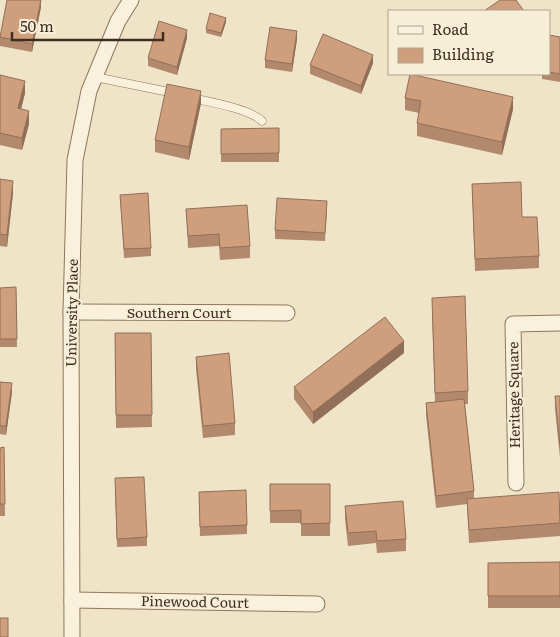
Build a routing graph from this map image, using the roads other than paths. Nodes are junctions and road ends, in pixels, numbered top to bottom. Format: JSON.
{"nodes":[{"id":1,"x":131,"y":0,"type":"edge"},
{"id":2,"x":95,"y":77,"type":"junction"},
{"id":3,"x":178,"y":94,"type":"edge"},
{"id":4,"x":186,"y":96,"type":"edge"},
{"id":5,"x":262,"y":121,"type":"dead end"},
{"id":6,"x":71,"y":312,"type":"junction"},
{"id":7,"x":287,"y":313,"type":"dead end"},
{"id":8,"x":560,"y":322,"type":"edge"},
{"id":9,"x":516,"y":483,"type":"dead end"},
{"id":10,"x":72,"y":600,"type":"junction"},
{"id":11,"x":317,"y":604,"type":"dead end"},
{"id":12,"x":72,"y":637,"type":"edge"}],
"edges":[{"from":1,"to":2,"type":"street","name":"University Place"},
{"from":2,"to":3,"type":"lane"},
{"from":2,"to":6,"type":"street","name":"University Place"},
{"from":4,"to":5,"type":"lane"},
{"from":6,"to":7,"type":"street","name":"Southern Court"},
{"from":6,"to":10,"type":"street","name":"University Place"},
{"from":8,"to":9,"type":"street","name":"Heritage Square"},
{"from":10,"to":11,"type":"street","name":"Pinewood Court"},
{"from":10,"to":12,"type":"street","name":"University Place"}]}
